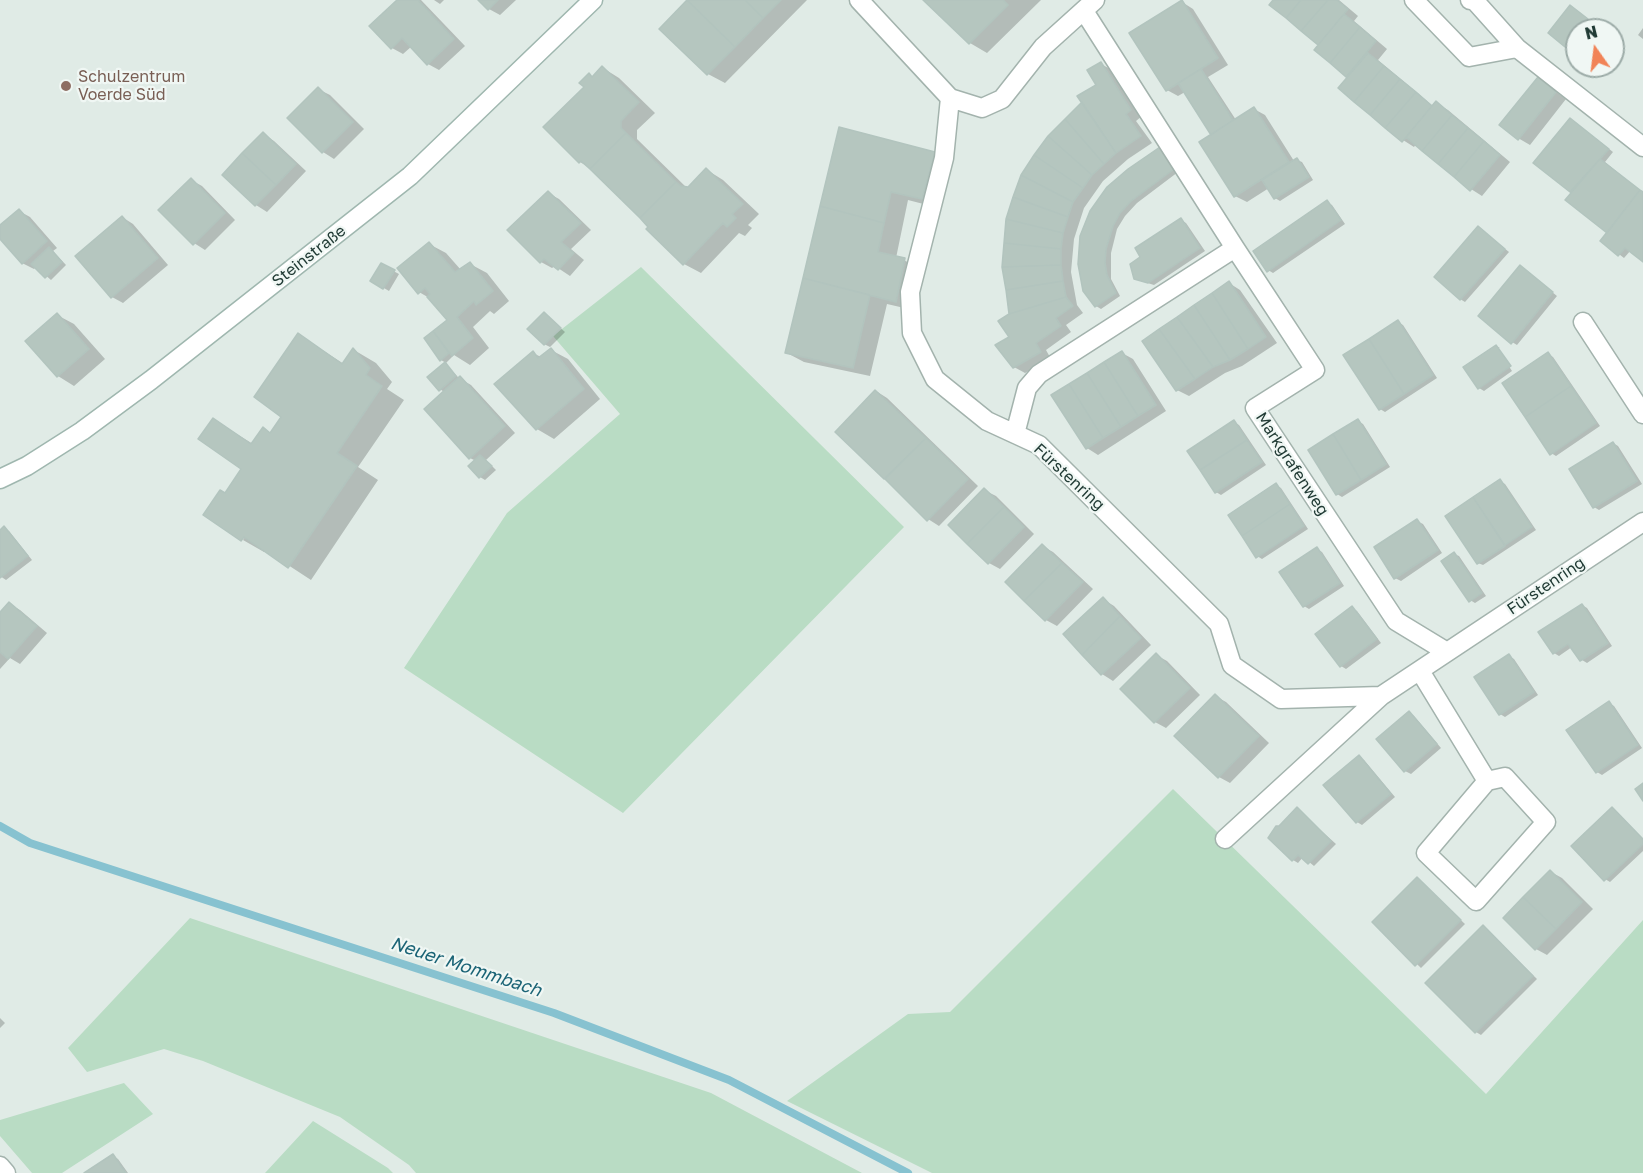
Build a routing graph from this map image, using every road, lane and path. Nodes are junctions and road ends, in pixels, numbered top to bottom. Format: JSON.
{"nodes":[{"id":1,"x":593,"y":0,"type":"edge"},
{"id":2,"x":859,"y":0,"type":"edge"},
{"id":3,"x":1414,"y":0,"type":"edge"},
{"id":4,"x":1470,"y":0,"type":"edge"},
{"id":5,"x":1090,"y":6,"type":"edge"},
{"id":6,"x":1517,"y":48,"type":"junction"},
{"id":7,"x":950,"y":98,"type":"junction"},
{"id":8,"x":1643,"y":147,"type":"edge"},
{"id":9,"x":1234,"y":249,"type":"junction"},
{"id":10,"x":1583,"y":322,"type":"dead end"},
{"id":11,"x":1643,"y":414,"type":"edge"},
{"id":12,"x":1015,"y":434,"type":"junction"},
{"id":13,"x":0,"y":479,"type":"edge"},
{"id":14,"x":1643,"y":522,"type":"edge"},
{"id":15,"x":1448,"y":652,"type":"junction"},
{"id":16,"x":1420,"y":670,"type":"junction"},
{"id":17,"x":1381,"y":696,"type":"junction"},
{"id":18,"x":1487,"y":781,"type":"junction"},
{"id":19,"x":1224,"y":839,"type":"dead end"},
{"id":20,"x":0,"y":1166,"type":"edge"},
{"id":21,"x":6,"y":1173,"type":"edge"}],
"edges":[{"from":1,"to":13,"type":"street","name":"Steinstraße"},
{"from":2,"to":7,"type":"street"},
{"from":3,"to":6,"type":"street"},
{"from":4,"to":6,"type":"street"},
{"from":5,"to":7,"type":"street"},
{"from":5,"to":9,"type":"street","name":"Markgrafenweg"},
{"from":6,"to":8,"type":"street"},
{"from":7,"to":12,"type":"street","name":"Fürstenring"},
{"from":9,"to":12,"type":"street"},
{"from":9,"to":15,"type":"street","name":"Markgrafenweg"},
{"from":10,"to":11,"type":"street"},
{"from":12,"to":17,"type":"street","name":"Fürstenring"},
{"from":14,"to":15,"type":"street","name":"Fürstenring"},
{"from":15,"to":16,"type":"street","name":"Fürstenring"},
{"from":16,"to":17,"type":"street","name":"Fürstenring"},
{"from":16,"to":18,"type":"street"},
{"from":17,"to":19,"type":"street","name":"Fürstenring"},
{"from":18,"to":18,"type":"street"},
{"from":20,"to":21,"type":"street"}]}
